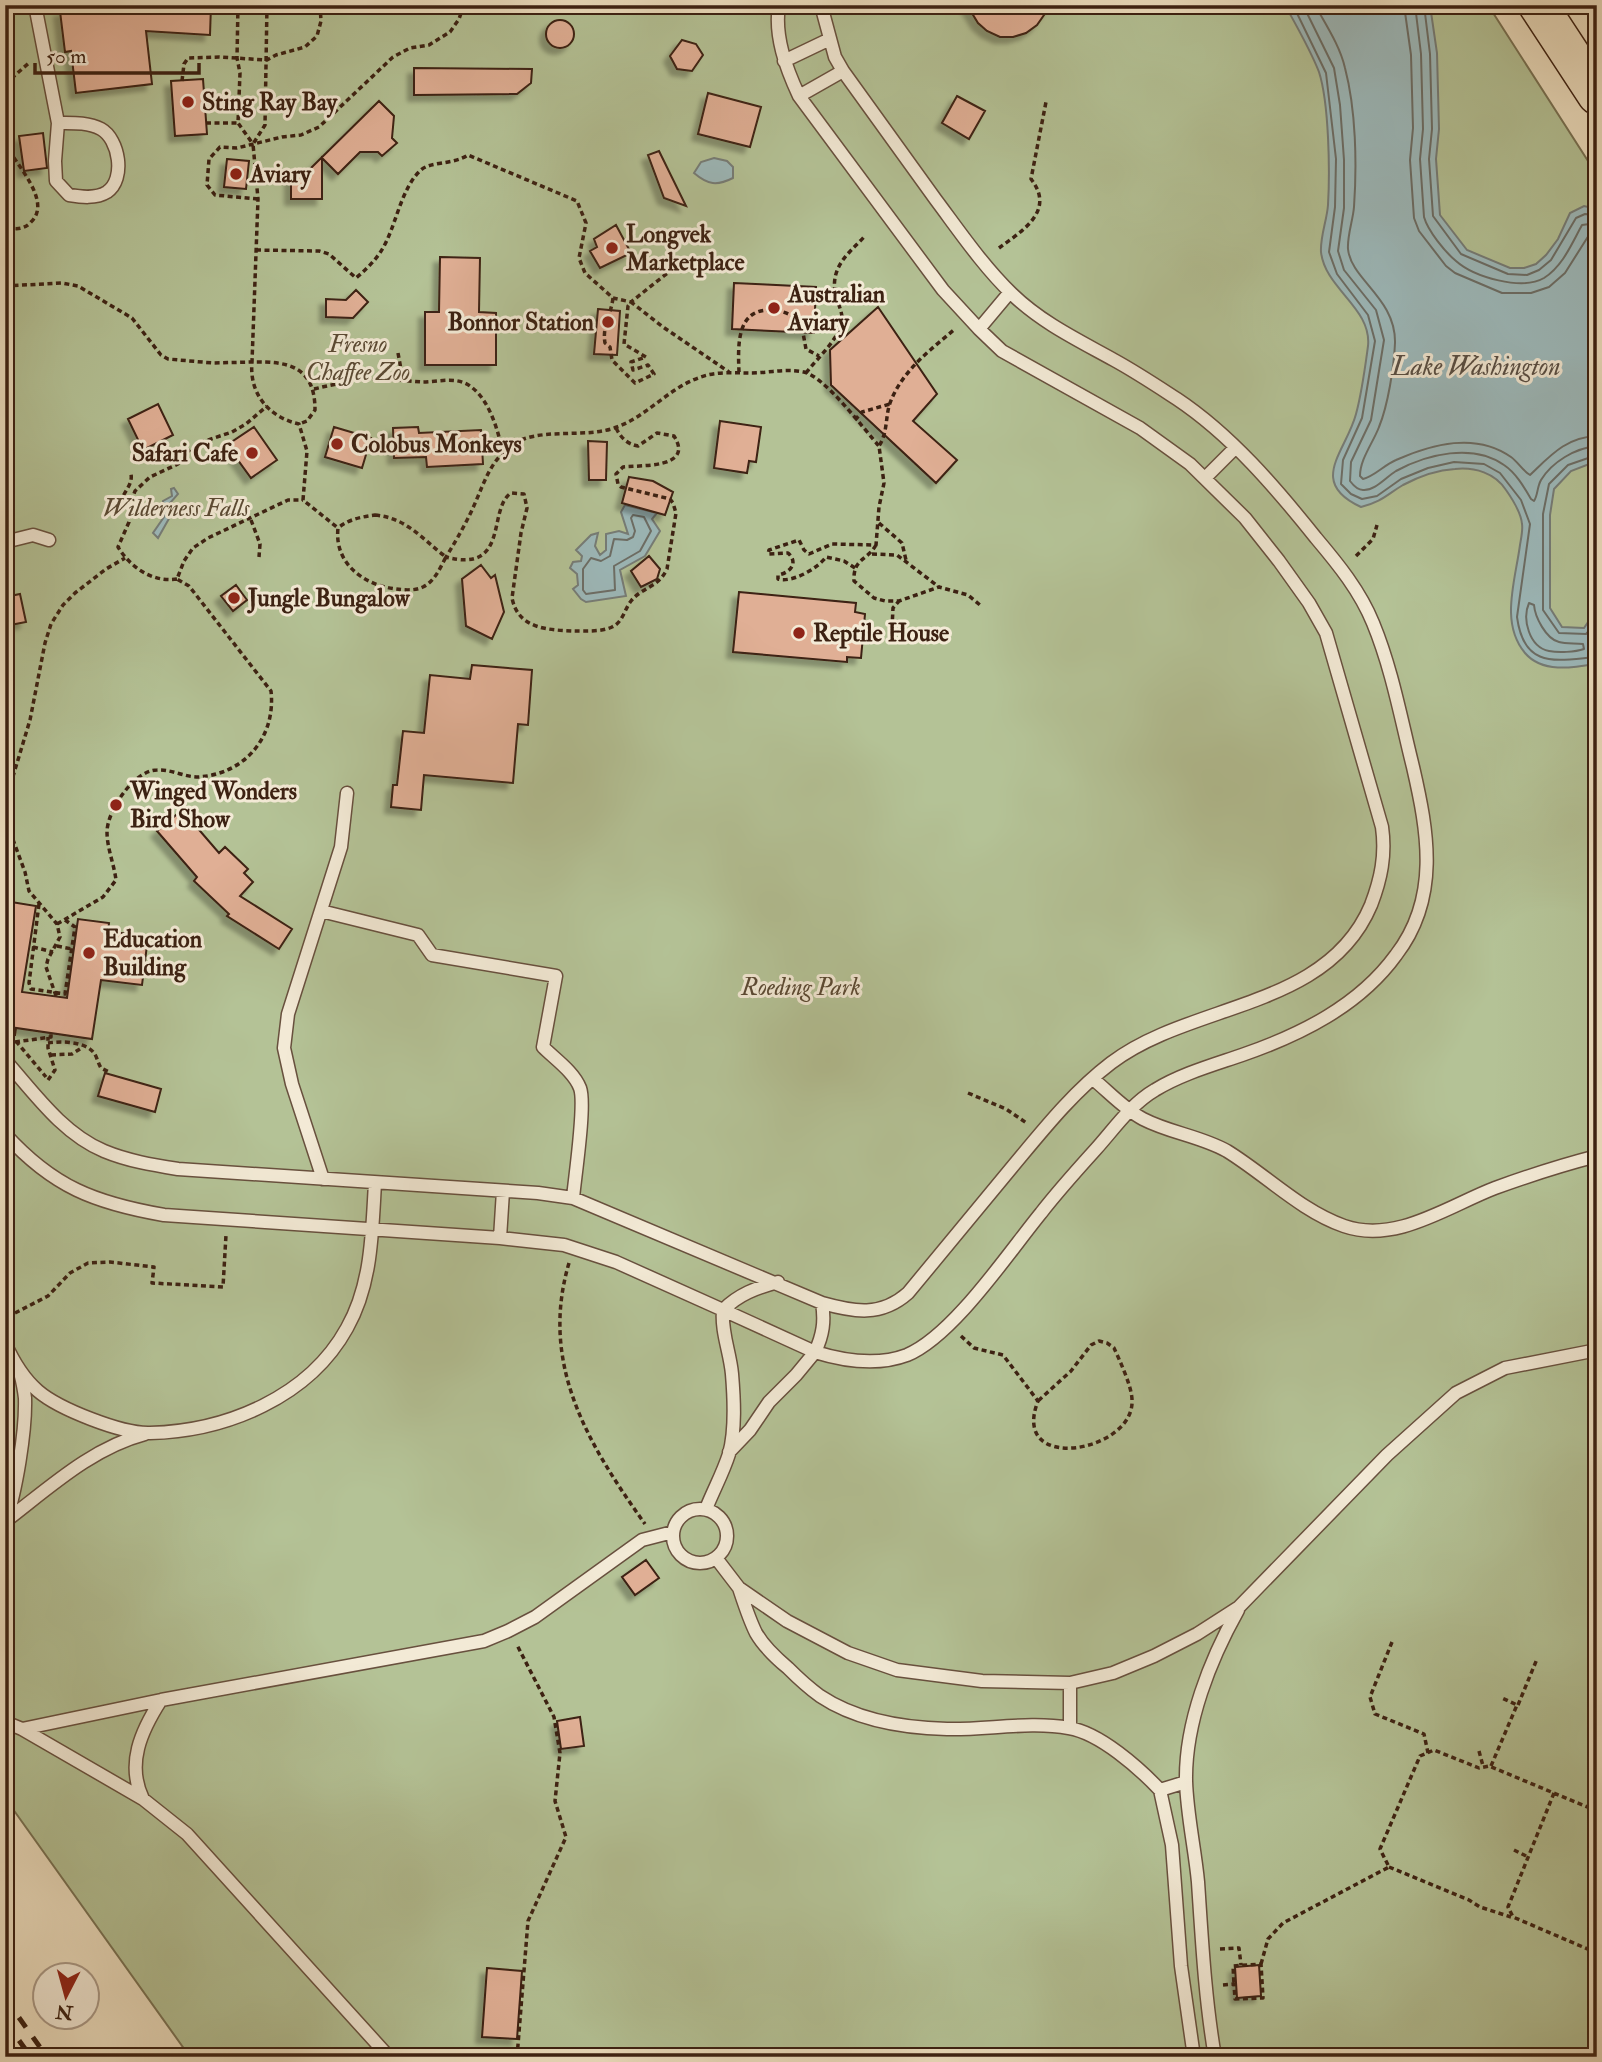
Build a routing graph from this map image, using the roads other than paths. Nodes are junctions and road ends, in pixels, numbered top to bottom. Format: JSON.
{"nodes":[{"id":1,"x":34,"y":5,"type":"edge"},
{"id":2,"x":779,"y":5,"type":"edge"},
{"id":3,"x":821,"y":5,"type":"edge"},
{"id":4,"x":1538,"y":5,"type":"edge"},
{"id":5,"x":830,"y":39,"type":"junction"},
{"id":6,"x":784,"y":61,"type":"junction"},
{"id":7,"x":843,"y":71,"type":"junction"},
{"id":8,"x":1597,"y":95,"type":"edge"},
{"id":9,"x":799,"y":96,"type":"junction"},
{"id":10,"x":58,"y":122,"type":"junction"},
{"id":11,"x":1010,"y":292,"type":"junction"},
{"id":12,"x":979,"y":329,"type":"junction"},
{"id":13,"x":1236,"y":448,"type":"junction"},
{"id":14,"x":1205,"y":478,"type":"junction"},
{"id":15,"x":49,"y":540,"type":"dead end"},
{"id":16,"x":5,"y":542,"type":"edge"},
{"id":17,"x":347,"y":793,"type":"dead end"},
{"id":18,"x":321,"y":911,"type":"junction"},
{"id":19,"x":5,"y":1060,"type":"edge"},
{"id":20,"x":1093,"y":1079,"type":"junction"},
{"id":21,"x":1130,"y":1111,"type":"junction"},
{"id":22,"x":5,"y":1134,"type":"edge"},
{"id":23,"x":1597,"y":1157,"type":"edge"},
{"id":24,"x":323,"y":1179,"type":"junction"},
{"id":25,"x":374,"y":1184,"type":"junction"},
{"id":26,"x":503,"y":1192,"type":"junction"},
{"id":27,"x":573,"y":1198,"type":"junction"},
{"id":28,"x":372,"y":1230,"type":"junction"},
{"id":29,"x":500,"y":1238,"type":"junction"},
{"id":30,"x":778,"y":1282,"type":"junction"},
{"id":31,"x":822,"y":1303,"type":"junction"},
{"id":32,"x":723,"y":1310,"type":"junction"},
{"id":33,"x":5,"y":1343,"type":"edge"},
{"id":34,"x":1597,"y":1350,"type":"edge"},
{"id":35,"x":815,"y":1352,"type":"junction"},
{"id":36,"x":20,"y":1371,"type":"junction"},
{"id":37,"x":148,"y":1433,"type":"junction"},
{"id":38,"x":729,"y":1452,"type":"junction"},
{"id":39,"x":706,"y":1509,"type":"junction"},
{"id":40,"x":6,"y":1521,"type":"edge"},
{"id":41,"x":673,"y":1532,"type":"junction"},
{"id":42,"x":716,"y":1558,"type":"junction"},
{"id":43,"x":739,"y":1588,"type":"junction"},
{"id":44,"x":1239,"y":1607,"type":"junction"},
{"id":45,"x":1070,"y":1683,"type":"junction"},
{"id":46,"x":161,"y":1700,"type":"junction"},
{"id":47,"x":5,"y":1722,"type":"edge"},
{"id":48,"x":1070,"y":1728,"type":"junction"},
{"id":49,"x":22,"y":1729,"type":"junction"},
{"id":50,"x":1186,"y":1782,"type":"junction"},
{"id":51,"x":1160,"y":1790,"type":"junction"},
{"id":52,"x":144,"y":1799,"type":"junction"},
{"id":53,"x":389,"y":2057,"type":"edge"},
{"id":54,"x":1195,"y":2057,"type":"edge"},
{"id":55,"x":1215,"y":2057,"type":"edge"}],
"edges":[{"from":1,"to":10,"type":"lane"},
{"from":2,"to":6,"type":"lane"},
{"from":3,"to":5,"type":"lane"},
{"from":4,"to":8,"type":"highway"},
{"from":5,"to":6,"type":"lane"},
{"from":5,"to":7,"type":"lane"},
{"from":6,"to":9,"type":"lane"},
{"from":7,"to":9,"type":"lane"},
{"from":7,"to":11,"type":"lane"},
{"from":9,"to":12,"type":"lane"},
{"from":10,"to":10,"type":"lane"},
{"from":11,"to":12,"type":"lane"},
{"from":11,"to":13,"type":"lane"},
{"from":12,"to":14,"type":"lane"},
{"from":13,"to":14,"type":"lane"},
{"from":13,"to":21,"type":"lane"},
{"from":14,"to":20,"type":"lane"},
{"from":15,"to":16,"type":"lane"},
{"from":17,"to":18,"type":"lane"},
{"from":18,"to":24,"type":"lane"},
{"from":18,"to":27,"type":"lane"},
{"from":19,"to":24,"type":"lane"},
{"from":20,"to":21,"type":"lane"},
{"from":20,"to":31,"type":"lane"},
{"from":21,"to":23,"type":"lane"},
{"from":21,"to":35,"type":"lane"},
{"from":22,"to":28,"type":"lane"},
{"from":24,"to":25,"type":"lane"},
{"from":25,"to":26,"type":"lane"},
{"from":25,"to":28,"type":"lane"},
{"from":26,"to":27,"type":"lane"},
{"from":26,"to":29,"type":"lane"},
{"from":27,"to":30,"type":"lane"},
{"from":28,"to":29,"type":"lane"},
{"from":28,"to":37,"type":"lane"},
{"from":29,"to":32,"type":"lane"},
{"from":30,"to":31,"type":"lane"},
{"from":30,"to":32,"type":"lane"},
{"from":31,"to":35,"type":"lane"},
{"from":32,"to":35,"type":"lane"},
{"from":32,"to":38,"type":"lane"},
{"from":33,"to":36,"type":"lane"},
{"from":34,"to":44,"type":"lane"},
{"from":35,"to":38,"type":"lane"},
{"from":36,"to":37,"type":"lane"},
{"from":36,"to":40,"type":"lane"},
{"from":37,"to":40,"type":"lane"},
{"from":38,"to":39,"type":"lane"},
{"from":39,"to":41,"type":"lane"},
{"from":39,"to":42,"type":"lane"},
{"from":41,"to":42,"type":"lane"},
{"from":41,"to":46,"type":"lane"},
{"from":42,"to":43,"type":"lane"},
{"from":43,"to":45,"type":"lane"},
{"from":43,"to":48,"type":"lane"},
{"from":44,"to":45,"type":"lane"},
{"from":44,"to":50,"type":"lane"},
{"from":45,"to":48,"type":"lane"},
{"from":46,"to":49,"type":"lane"},
{"from":46,"to":52,"type":"lane"},
{"from":47,"to":49,"type":"lane"},
{"from":48,"to":51,"type":"lane"},
{"from":49,"to":52,"type":"lane"},
{"from":50,"to":51,"type":"lane"},
{"from":50,"to":55,"type":"lane"},
{"from":51,"to":54,"type":"lane"},
{"from":52,"to":53,"type":"lane"}]}
